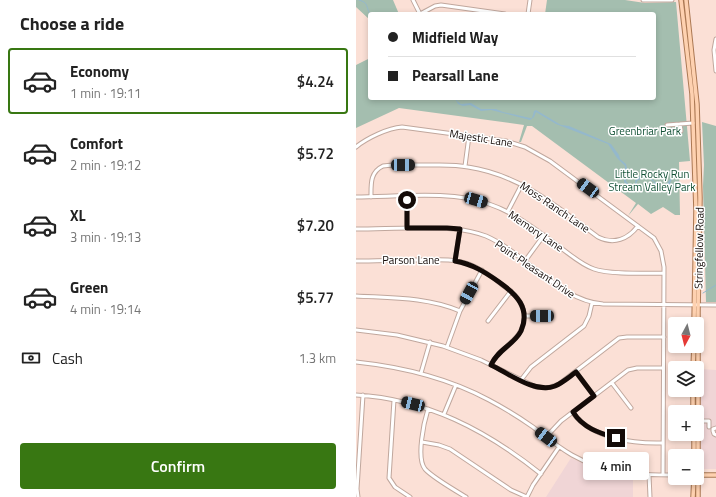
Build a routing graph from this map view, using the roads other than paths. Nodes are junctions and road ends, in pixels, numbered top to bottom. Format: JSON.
{"nodes":[{"id":1,"x":413,"y":0,"type":"edge"},
{"id":2,"x":530,"y":0,"type":"edge"},
{"id":3,"x":643,"y":0,"type":"edge"},
{"id":4,"x":672,"y":0,"type":"edge"},
{"id":5,"x":681,"y":0,"type":"edge"},
{"id":6,"x":686,"y":0,"type":"edge"},
{"id":7,"x":419,"y":12,"type":"edge"},
{"id":8,"x":424,"y":12,"type":"edge"},
{"id":9,"x":491,"y":12,"type":"edge"},
{"id":10,"x":528,"y":12,"type":"edge"},
{"id":11,"x":716,"y":40,"type":"edge"},
{"id":12,"x":716,"y":71,"type":"edge"},
{"id":13,"x":693,"y":123,"type":"junction"},
{"id":14,"x":680,"y":124,"type":"junction"},
{"id":15,"x":667,"y":125,"type":"dead end"},
{"id":16,"x":681,"y":131,"type":"dead end"},
{"id":17,"x":469,"y":136,"type":"junction"},
{"id":18,"x":356,"y":147,"type":"edge"},
{"id":19,"x":465,"y":166,"type":"junction"},
{"id":20,"x":522,"y":184,"type":"junction"},
{"id":21,"x":407,"y":196,"type":"junction"},
{"id":22,"x":356,"y":197,"type":"edge"},
{"id":23,"x":371,"y":197,"type":"junction"},
{"id":24,"x":508,"y":211,"type":"junction"},
{"id":25,"x":638,"y":226,"type":"junction"},
{"id":26,"x":407,"y":228,"type":"junction"},
{"id":27,"x":356,"y":229,"type":"edge"},
{"id":28,"x":460,"y":229,"type":"junction"},
{"id":29,"x":544,"y":235,"type":"junction"},
{"id":30,"x":356,"y":261,"type":"edge"},
{"id":31,"x":455,"y":261,"type":"junction"},
{"id":32,"x":525,"y":261,"type":"junction"},
{"id":33,"x":482,"y":270,"type":"junction"},
{"id":34,"x":664,"y":273,"type":"junction"},
{"id":35,"x":511,"y":291,"type":"junction"},
{"id":36,"x":356,"y":296,"type":"edge"},
{"id":37,"x":592,"y":303,"type":"junction"},
{"id":38,"x":664,"y":304,"type":"junction"},
{"id":39,"x":694,"y":305,"type":"junction"},
{"id":40,"x":698,"y":305,"type":"junction"},
{"id":41,"x":716,"y":305,"type":"edge"},
{"id":42,"x":460,"y":311,"type":"junction"},
{"id":43,"x":524,"y":316,"type":"junction"},
{"id":44,"x":542,"y":316,"type":"dead end"},
{"id":45,"x":694,"y":317,"type":"edge"},
{"id":46,"x":488,"y":321,"type":"dead end"},
{"id":47,"x":356,"y":330,"type":"edge"},
{"id":48,"x":664,"y":337,"type":"junction"},
{"id":49,"x":430,"y":342,"type":"junction"},
{"id":50,"x":447,"y":348,"type":"junction"},
{"id":51,"x":356,"y":362,"type":"edge"},
{"id":52,"x":491,"y":365,"type":"junction"},
{"id":53,"x":663,"y":368,"type":"junction"},
{"id":54,"x":576,"y":372,"type":"junction"},
{"id":55,"x":421,"y":373,"type":"junction"},
{"id":56,"x":521,"y":380,"type":"junction"},
{"id":57,"x":612,"y":383,"type":"junction"},
{"id":58,"x":456,"y":385,"type":"junction"},
{"id":59,"x":356,"y":394,"type":"edge"},
{"id":60,"x":363,"y":395,"type":"junction"},
{"id":61,"x":594,"y":396,"type":"junction"},
{"id":62,"x":394,"y":400,"type":"junction"},
{"id":63,"x":698,"y":405,"type":"edge"},
{"id":64,"x":631,"y":408,"type":"dead end"},
{"id":65,"x":428,"y":409,"type":"junction"},
{"id":66,"x":573,"y":412,"type":"junction"},
{"id":67,"x":444,"y":414,"type":"junction"},
{"id":68,"x":704,"y":421,"type":"edge"},
{"id":69,"x":709,"y":427,"type":"dead end"},
{"id":70,"x":716,"y":428,"type":"edge"},
{"id":71,"x":716,"y":435,"type":"edge"},
{"id":72,"x":546,"y":437,"type":"junction"},
{"id":73,"x":422,"y":442,"type":"junction"},
{"id":74,"x":663,"y":443,"type":"junction"},
{"id":75,"x":559,"y":447,"type":"junction"},
{"id":76,"x":541,"y":474,"type":"junction"},
{"id":77,"x":649,"y":475,"type":"junction"},
{"id":78,"x":663,"y":475,"type":"junction"},
{"id":79,"x":668,"y":475,"type":"edge"},
{"id":80,"x":704,"y":475,"type":"edge"},
{"id":81,"x":716,"y":475,"type":"edge"},
{"id":82,"x":694,"y":485,"type":"edge"},
{"id":83,"x":698,"y":485,"type":"edge"},
{"id":84,"x":358,"y":497,"type":"edge"},
{"id":85,"x":410,"y":497,"type":"edge"},
{"id":86,"x":466,"y":497,"type":"edge"},
{"id":87,"x":527,"y":497,"type":"edge"},
{"id":88,"x":650,"y":497,"type":"edge"},
{"id":89,"x":694,"y":497,"type":"edge"},
{"id":90,"x":698,"y":497,"type":"edge"}],
"edges":[{"from":1,"to":7,"type":"street"},
{"from":2,"to":10,"type":"street"},
{"from":3,"to":4,"type":"street"},
{"from":5,"to":13,"type":"main road","name":"Stringfellow Road"},
{"from":6,"to":40,"type":"main road","name":"Stringfellow Road"},
{"from":8,"to":9,"type":"street"},
{"from":11,"to":12,"type":"street"},
{"from":13,"to":14,"type":"street"},
{"from":13,"to":39,"type":"main road","name":"Stringfellow Road"},
{"from":14,"to":15,"type":"street"},
{"from":14,"to":16,"type":"street"},
{"from":17,"to":18,"type":"street","name":"Majestic Lane"},
{"from":17,"to":19,"type":"street"},
{"from":17,"to":25,"type":"street","name":"Majestic Lane"},
{"from":19,"to":20,"type":"street","name":"Moss Ranch Lane"},
{"from":19,"to":23,"type":"street","name":"Moss Ranch Lane"},
{"from":20,"to":24,"type":"street"},
{"from":20,"to":25,"type":"street","name":"Moss Ranch Lane"},
{"from":21,"to":23,"type":"street","name":"Memory Lane"},
{"from":21,"to":24,"type":"street","name":"Memory Lane"},
{"from":21,"to":26,"type":"street"},
{"from":22,"to":23,"type":"street","name":"Memory Lane"},
{"from":24,"to":29,"type":"street","name":"Memory Lane"},
{"from":25,"to":34,"type":"street","name":"Majestic Lane"},
{"from":26,"to":27,"type":"street","name":"Point Pleasant Drive"},
{"from":26,"to":28,"type":"street","name":"Point Pleasant Drive"},
{"from":28,"to":31,"type":"street"},
{"from":28,"to":32,"type":"street","name":"Point Pleasant Drive"},
{"from":29,"to":32,"type":"street"},
{"from":29,"to":34,"type":"street","name":"Memory Lane"},
{"from":30,"to":31,"type":"street","name":"Parson Lane"},
{"from":31,"to":33,"type":"street","name":"Parson Lane"},
{"from":32,"to":37,"type":"street","name":"Point Pleasant Drive"},
{"from":33,"to":35,"type":"street","name":"Parson Lane"},
{"from":33,"to":42,"type":"street"},
{"from":34,"to":38,"type":"street","name":"Majestic Lane"},
{"from":35,"to":43,"type":"street","name":"Parson Lane"},
{"from":35,"to":46,"type":"street"},
{"from":36,"to":42,"type":"street"},
{"from":37,"to":38,"type":"street","name":"Point Pleasant Drive"},
{"from":37,"to":56,"type":"street"},
{"from":38,"to":39,"type":"street","name":"Point Pleasant Drive"},
{"from":38,"to":48,"type":"street","name":"Majestic Lane"},
{"from":39,"to":40,"type":"street","name":"Point Pleasant Drive"},
{"from":39,"to":45,"type":"main road","name":"Stringfellow Road"},
{"from":40,"to":41,"type":"street","name":"Point Pleasant Drive"},
{"from":40,"to":63,"type":"main road","name":"Stringfellow Road"},
{"from":42,"to":50,"type":"street"},
{"from":43,"to":44,"type":"street"},
{"from":43,"to":52,"type":"street"},
{"from":47,"to":49,"type":"street"},
{"from":48,"to":53,"type":"street","name":"Majestic Lane"},
{"from":48,"to":54,"type":"street"},
{"from":49,"to":50,"type":"street"},
{"from":49,"to":55,"type":"street"},
{"from":50,"to":52,"type":"street"},
{"from":51,"to":55,"type":"street"},
{"from":52,"to":56,"type":"street"},
{"from":53,"to":57,"type":"street"},
{"from":53,"to":74,"type":"street","name":"Majestic Lane"},
{"from":54,"to":56,"type":"street"},
{"from":54,"to":61,"type":"street"},
{"from":55,"to":58,"type":"street"},
{"from":57,"to":61,"type":"street"},
{"from":57,"to":64,"type":"street"},
{"from":58,"to":67,"type":"street"},
{"from":58,"to":72,"type":"street"},
{"from":59,"to":60,"type":"street"},
{"from":60,"to":62,"type":"street"},
{"from":60,"to":84,"type":"street"},
{"from":61,"to":66,"type":"street"},
{"from":62,"to":65,"type":"street"},
{"from":62,"to":85,"type":"street"},
{"from":65,"to":67,"type":"street"},
{"from":65,"to":73,"type":"street"},
{"from":66,"to":72,"type":"street"},
{"from":66,"to":74,"type":"street"},
{"from":67,"to":76,"type":"street"},
{"from":68,"to":69,"type":"street"},
{"from":70,"to":71,"type":"street"},
{"from":72,"to":75,"type":"street"},
{"from":73,"to":86,"type":"street"},
{"from":73,"to":87,"type":"street"},
{"from":74,"to":78,"type":"street","name":"Majestic Lane"},
{"from":75,"to":76,"type":"street"},
{"from":75,"to":77,"type":"street"},
{"from":76,"to":87,"type":"street"},
{"from":77,"to":78,"type":"street"},
{"from":77,"to":88,"type":"street"},
{"from":78,"to":79,"type":"street"},
{"from":80,"to":81,"type":"main road"},
{"from":82,"to":89,"type":"main road"},
{"from":83,"to":90,"type":"main road","name":"Stringfellow Road"}]}
